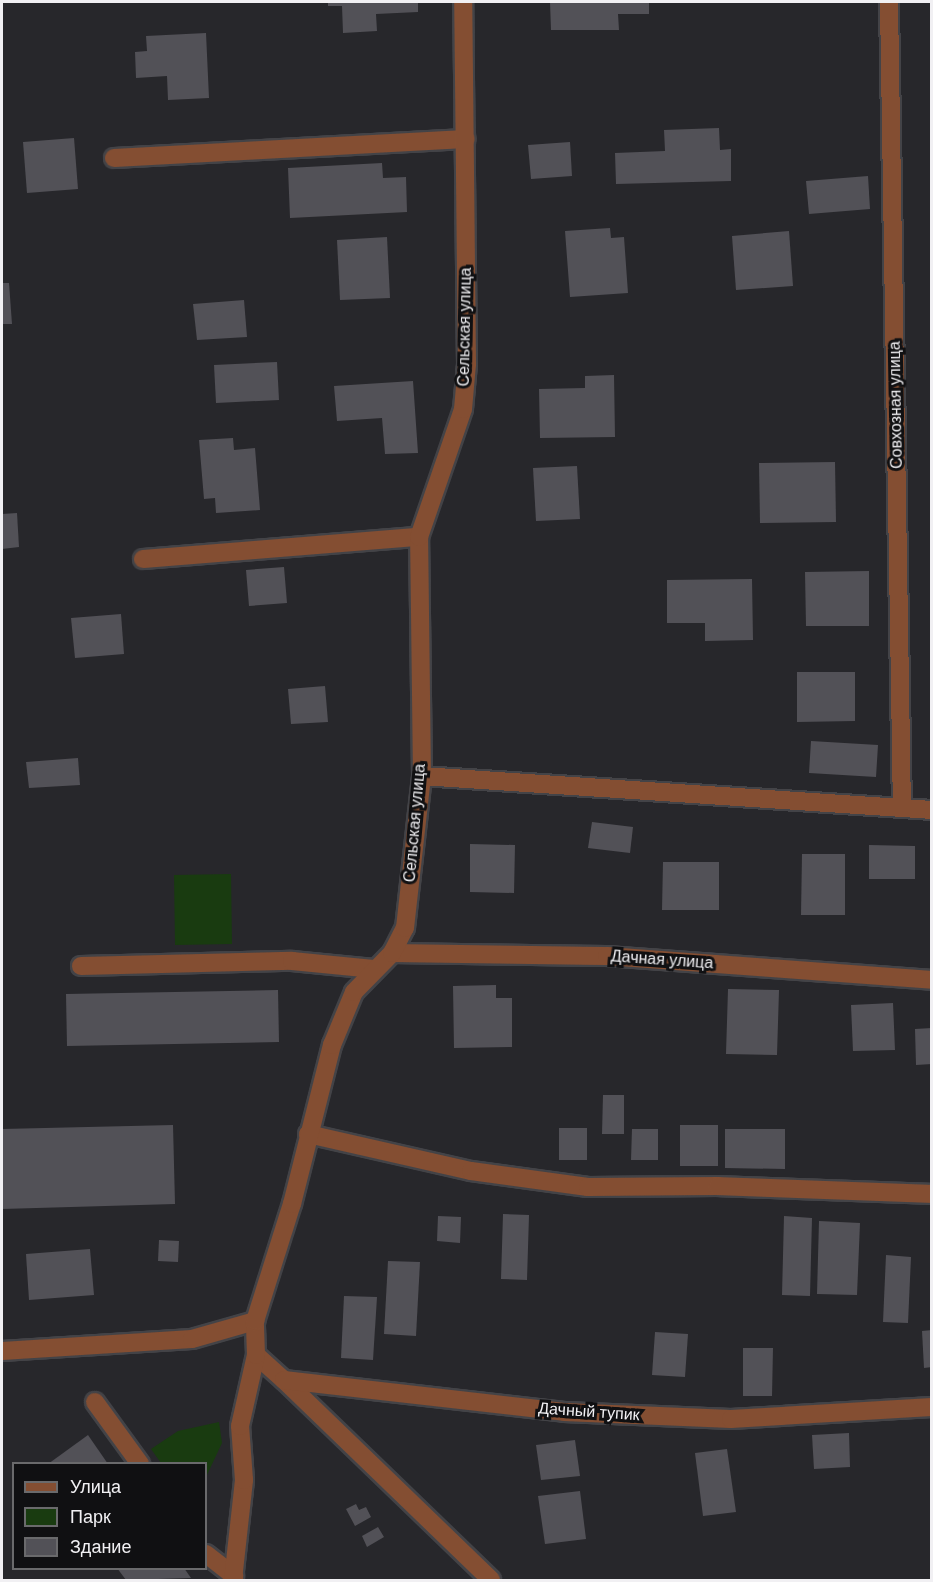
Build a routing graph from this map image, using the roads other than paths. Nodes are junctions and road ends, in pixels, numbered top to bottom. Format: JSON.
{"nodes":[{"id":1,"x":463,"y":2,"type":"edge"},
{"id":2,"x":889,"y":2,"type":"edge"},
{"id":3,"x":465,"y":139,"type":"junction"},
{"id":4,"x":114,"y":158,"type":"dead end"},
{"id":5,"x":418,"y":537,"type":"junction"},
{"id":6,"x":142,"y":559,"type":"dead end"},
{"id":7,"x":422,"y":776,"type":"junction"},
{"id":8,"x":902,"y":808,"type":"junction"},
{"id":9,"x":932,"y":810,"type":"edge"},
{"id":10,"x":392,"y":953,"type":"junction"},
{"id":11,"x":81,"y":966,"type":"dead end"},
{"id":12,"x":374,"y":969,"type":"junction"},
{"id":13,"x":932,"y":980,"type":"edge"},
{"id":14,"x":308,"y":1134,"type":"junction"},
{"id":15,"x":932,"y":1194,"type":"edge"},
{"id":16,"x":255,"y":1321,"type":"junction"},
{"id":17,"x":2,"y":1351,"type":"edge"},
{"id":18,"x":256,"y":1355,"type":"junction"},
{"id":19,"x":284,"y":1380,"type":"junction"},
{"id":20,"x":95,"y":1402,"type":"dead end"},
{"id":21,"x":932,"y":1407,"type":"edge"},
{"id":22,"x":139,"y":1462,"type":"edge"},
{"id":23,"x":207,"y":1555,"type":"edge"},
{"id":24,"x":233,"y":1578,"type":"edge"},
{"id":25,"x":491,"y":1581,"type":"edge"}],
"edges":[{"from":1,"to":3,"type":"street","name":"Сельская улица"},
{"from":2,"to":8,"type":"street","name":"Совхозная улица"},
{"from":3,"to":4,"type":"street"},
{"from":3,"to":5,"type":"street","name":"Сельская улица"},
{"from":5,"to":6,"type":"street"},
{"from":5,"to":7,"type":"street","name":"Сельская улица"},
{"from":7,"to":8,"type":"street"},
{"from":7,"to":10,"type":"street","name":"Сельская улица"},
{"from":8,"to":9,"type":"street"},
{"from":10,"to":12,"type":"street","name":"Сельская улица"},
{"from":10,"to":13,"type":"street","name":"Дачная улица"},
{"from":11,"to":12,"type":"street"},
{"from":12,"to":14,"type":"street","name":"Сельская улица"},
{"from":14,"to":15,"type":"street"},
{"from":14,"to":16,"type":"street","name":"Сельская улица"},
{"from":16,"to":17,"type":"street"},
{"from":16,"to":18,"type":"street","name":"Сельская улица"},
{"from":18,"to":19,"type":"street"},
{"from":18,"to":24,"type":"street","name":"Сельская улица"},
{"from":19,"to":21,"type":"street","name":"Дачный тупик"},
{"from":19,"to":25,"type":"street"},
{"from":20,"to":22,"type":"street"},
{"from":23,"to":24,"type":"street"}]}
